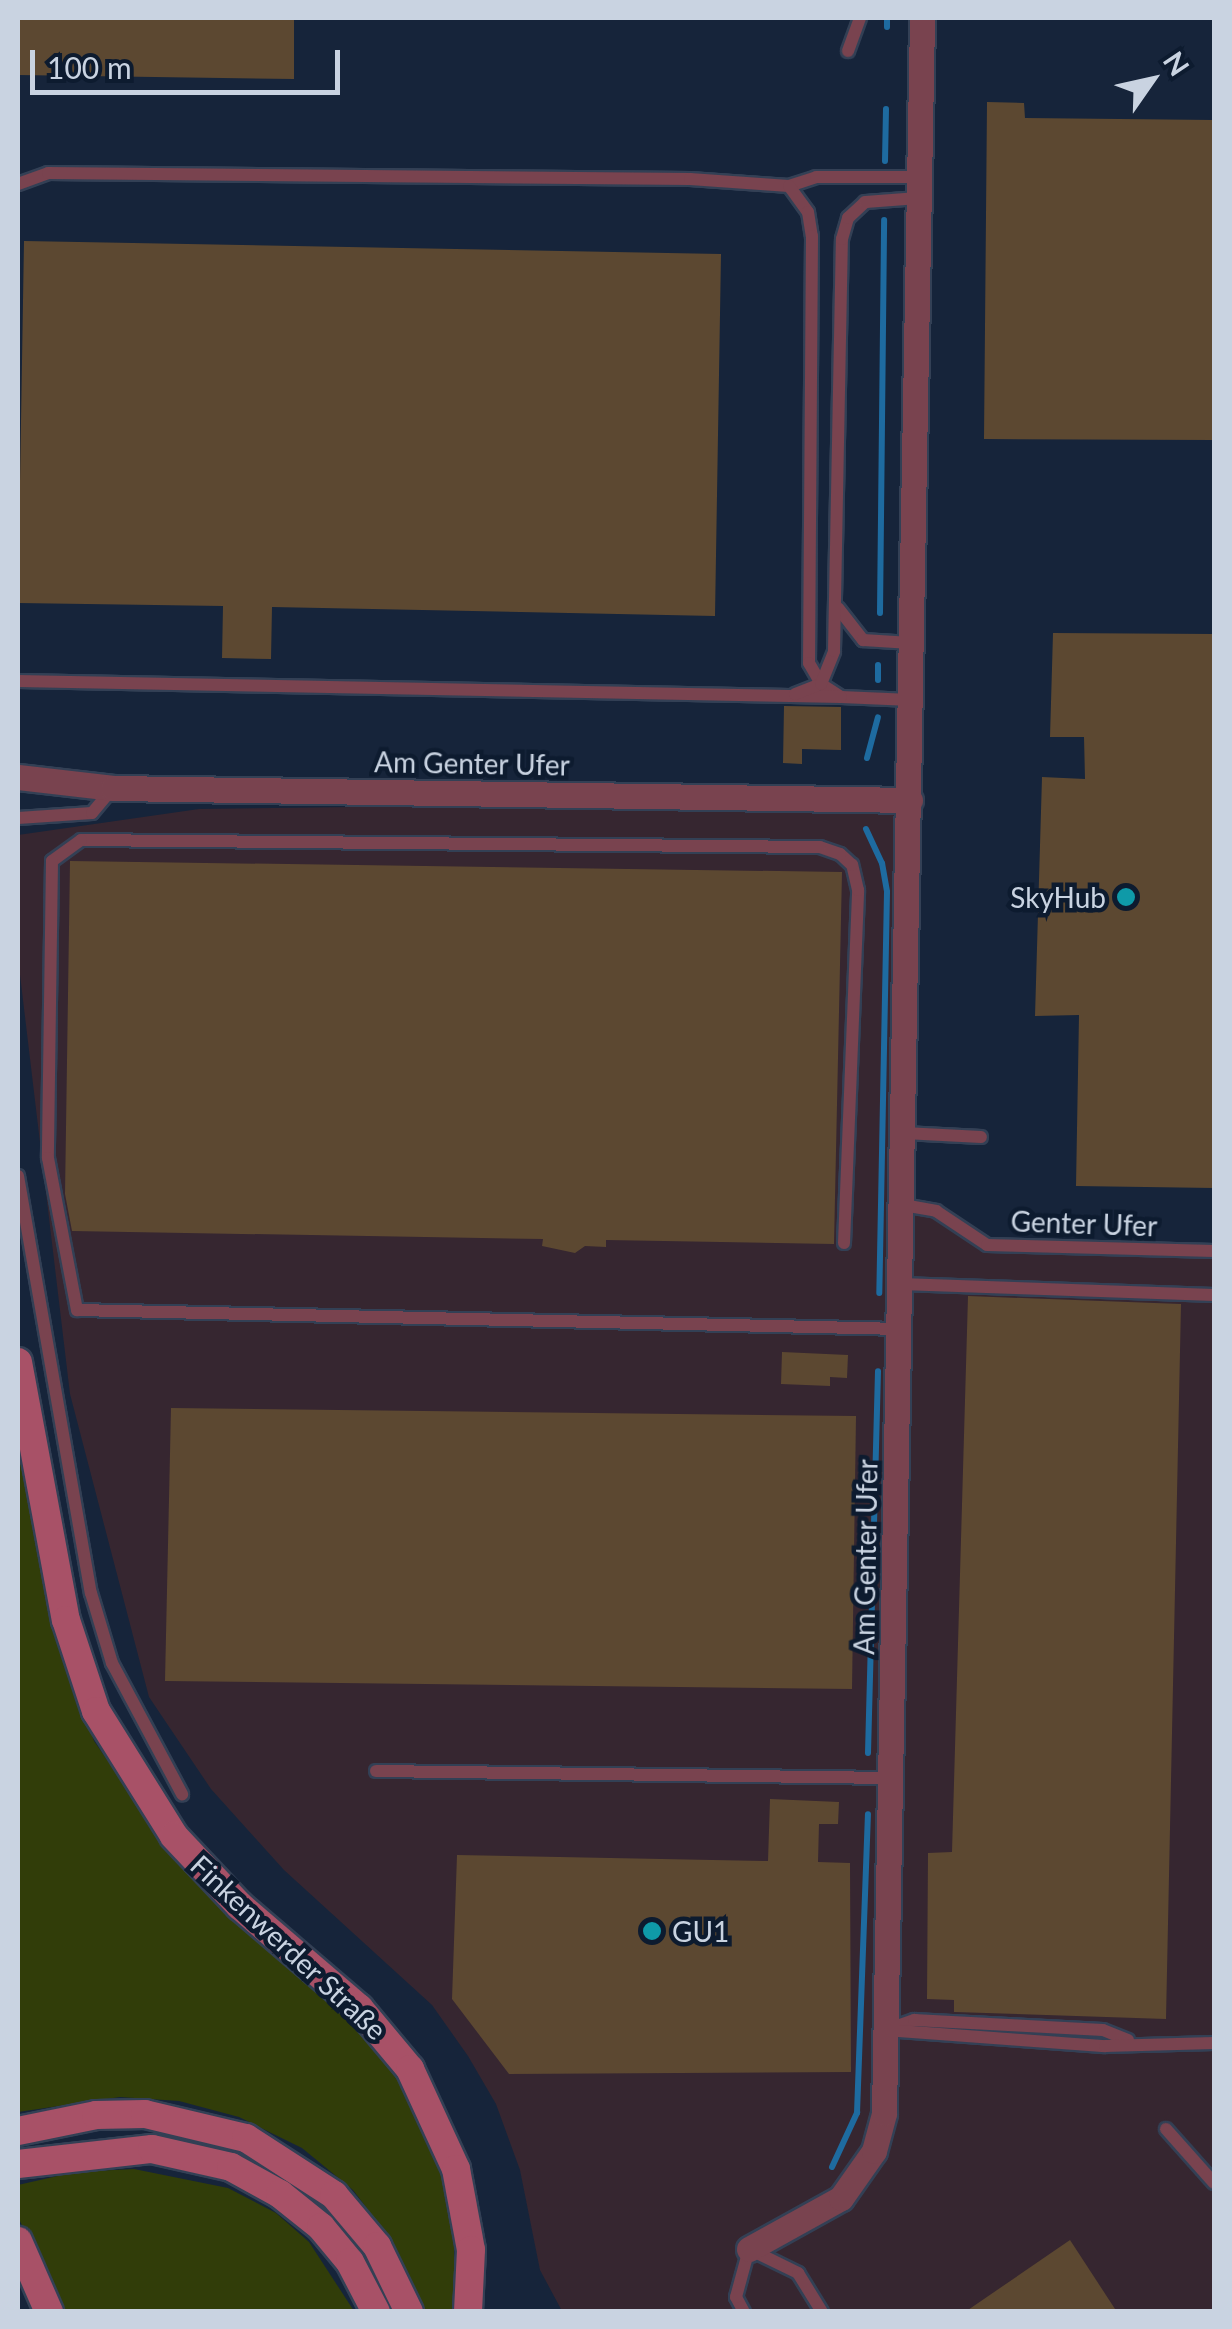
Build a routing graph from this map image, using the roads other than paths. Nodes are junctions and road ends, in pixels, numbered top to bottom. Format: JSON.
{"nodes":[{"id":1,"x":860,"y":18,"type":"edge"},
{"id":2,"x":922,"y":18,"type":"edge"},
{"id":3,"x":848,"y":51,"type":"dead end"},
{"id":4,"x":18,"y":184,"type":"edge"},
{"id":5,"x":789,"y":186,"type":"junction"},
{"id":6,"x":920,"y":188,"type":"junction"},
{"id":7,"x":834,"y":596,"type":"junction"},
{"id":8,"x":912,"y":644,"type":"junction"},
{"id":9,"x":18,"y":681,"type":"edge"},
{"id":10,"x":821,"y":684,"type":"junction"},
{"id":11,"x":841,"y":697,"type":"junction"},
{"id":12,"x":784,"y":698,"type":"junction"},
{"id":13,"x":912,"y":700,"type":"junction"},
{"id":14,"x":23,"y":780,"type":"edge"},
{"id":15,"x":113,"y":788,"type":"junction"},
{"id":16,"x":910,"y":800,"type":"junction"},
{"id":17,"x":18,"y":818,"type":"edge"},
{"id":18,"x":904,"y":1133,"type":"junction"},
{"id":19,"x":981,"y":1136,"type":"dead end"},
{"id":20,"x":18,"y":1176,"type":"edge"},
{"id":21,"x":902,"y":1205,"type":"junction"},
{"id":22,"x":844,"y":1243,"type":"dead end"},
{"id":23,"x":1214,"y":1251,"type":"edge"},
{"id":24,"x":902,"y":1284,"type":"junction"},
{"id":25,"x":1214,"y":1295,"type":"edge"},
{"id":26,"x":901,"y":1329,"type":"junction"},
{"id":27,"x":18,"y":1362,"type":"edge"},
{"id":28,"x":376,"y":1771,"type":"dead end"},
{"id":29,"x":890,"y":1778,"type":"junction"},
{"id":30,"x":182,"y":1794,"type":"dead end"},
{"id":31,"x":885,"y":2030,"type":"junction"},
{"id":32,"x":1214,"y":2043,"type":"edge"},
{"id":33,"x":1166,"y":2129,"type":"dead end"},
{"id":34,"x":18,"y":2131,"type":"edge"},
{"id":35,"x":18,"y":2164,"type":"edge"},
{"id":36,"x":1214,"y":2183,"type":"edge"},
{"id":37,"x":18,"y":2241,"type":"edge"},
{"id":38,"x":749,"y":2248,"type":"junction"},
{"id":39,"x":49,"y":2312,"type":"edge"},
{"id":40,"x":376,"y":2312,"type":"edge"},
{"id":41,"x":409,"y":2312,"type":"edge"},
{"id":42,"x":468,"y":2312,"type":"edge"},
{"id":43,"x":744,"y":2312,"type":"edge"},
{"id":44,"x":822,"y":2312,"type":"edge"}],
"edges":[{"from":1,"to":3,"type":"lane"},
{"from":2,"to":6,"type":"street","name":"Am Genter Ufer"},
{"from":4,"to":5,"type":"lane"},
{"from":5,"to":6,"type":"lane"},
{"from":5,"to":10,"type":"lane"},
{"from":6,"to":7,"type":"lane"},
{"from":6,"to":8,"type":"street","name":"Am Genter Ufer"},
{"from":7,"to":8,"type":"lane"},
{"from":7,"to":10,"type":"lane"},
{"from":8,"to":13,"type":"street","name":"Am Genter Ufer"},
{"from":9,"to":12,"type":"lane"},
{"from":10,"to":11,"type":"lane"},
{"from":10,"to":12,"type":"lane"},
{"from":11,"to":12,"type":"lane"},
{"from":11,"to":13,"type":"lane"},
{"from":13,"to":16,"type":"street","name":"Am Genter Ufer"},
{"from":14,"to":15,"type":"street","name":"Am Genter Ufer"},
{"from":15,"to":16,"type":"street","name":"Am Genter Ufer"},
{"from":15,"to":17,"type":"lane"},
{"from":16,"to":18,"type":"street","name":"Am Genter Ufer"},
{"from":18,"to":19,"type":"lane"},
{"from":18,"to":21,"type":"street","name":"Am Genter Ufer"},
{"from":20,"to":30,"type":"lane"},
{"from":21,"to":23,"type":"lane","name":"Genter Ufer"},
{"from":21,"to":24,"type":"street","name":"Am Genter Ufer"},
{"from":22,"to":26,"type":"lane"},
{"from":24,"to":25,"type":"lane"},
{"from":24,"to":26,"type":"street","name":"Am Genter Ufer"},
{"from":26,"to":29,"type":"street","name":"Am Genter Ufer"},
{"from":27,"to":42,"type":"main road","name":"Finkenwerder Straße"},
{"from":28,"to":29,"type":"lane"},
{"from":29,"to":31,"type":"street","name":"Am Genter Ufer"},
{"from":31,"to":32,"type":"lane"},
{"from":31,"to":38,"type":"street","name":"Am Genter Ufer"},
{"from":33,"to":36,"type":"lane"},
{"from":34,"to":41,"type":"main road"},
{"from":35,"to":40,"type":"main road"},
{"from":37,"to":39,"type":"main road"},
{"from":38,"to":43,"type":"lane"},
{"from":38,"to":44,"type":"lane"}]}
